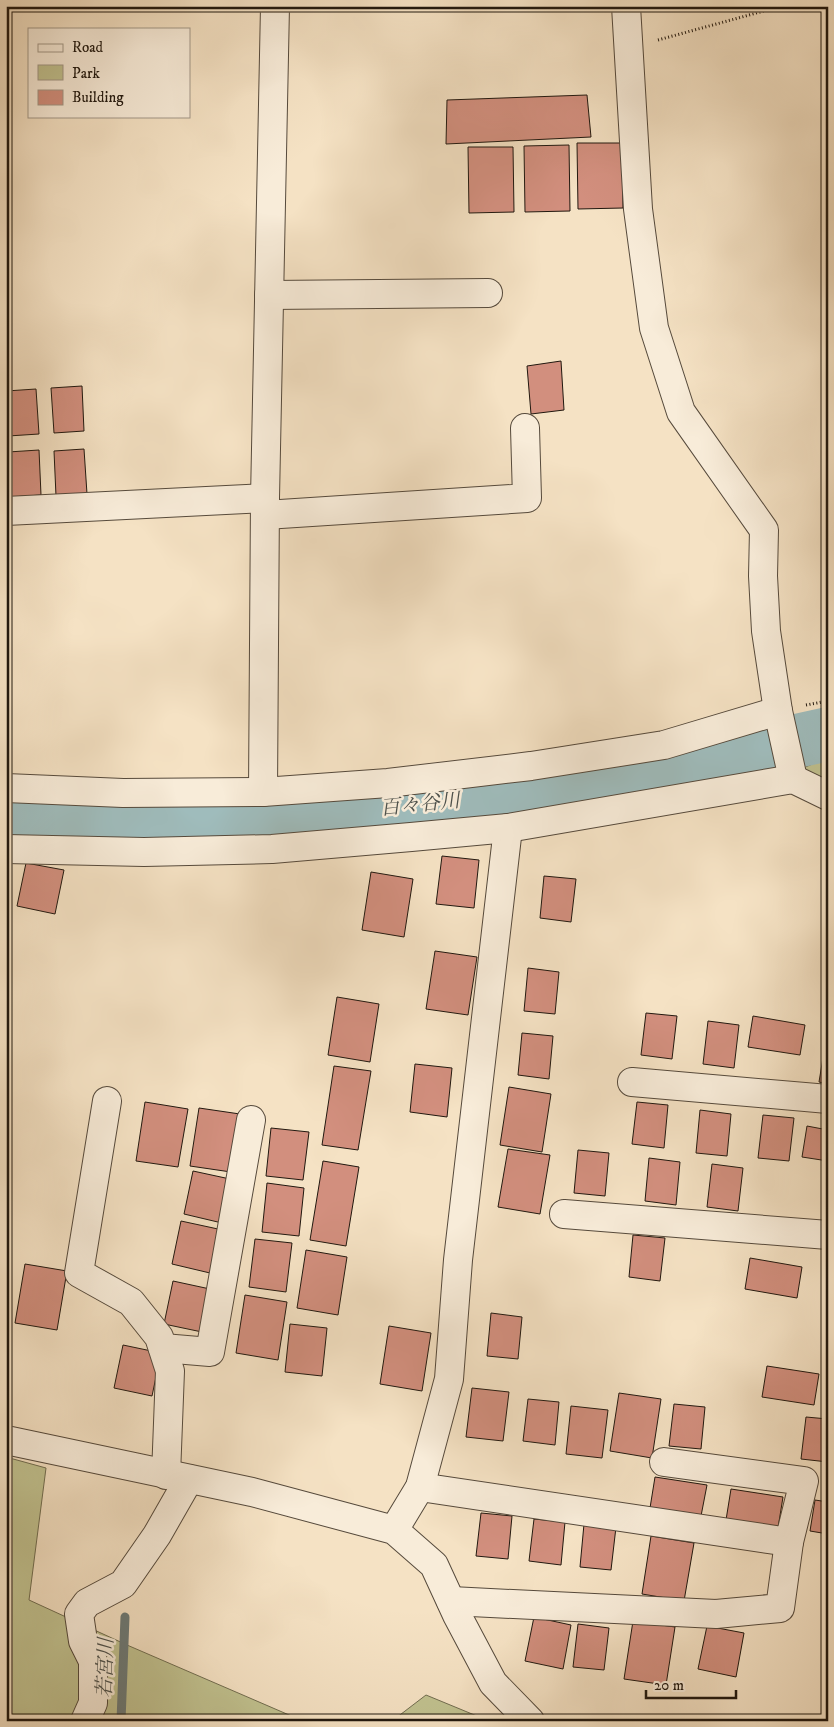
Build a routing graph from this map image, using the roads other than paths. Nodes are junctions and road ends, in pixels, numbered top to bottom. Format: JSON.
{"nodes":[{"id":1,"x":275,"y":6,"type":"edge"},
{"id":2,"x":626,"y":6,"type":"edge"},
{"id":3,"x":488,"y":294,"type":"dead end"},
{"id":4,"x":269,"y":295,"type":"junction"},
{"id":5,"x":525,"y":428,"type":"dead end"},
{"id":6,"x":265,"y":507,"type":"junction"},
{"id":7,"x":6,"y":511,"type":"edge"},
{"id":8,"x":778,"y":711,"type":"junction"},
{"id":9,"x":793,"y":779,"type":"junction"},
{"id":10,"x":6,"y":788,"type":"edge"},
{"id":11,"x":263,"y":792,"type":"junction"},
{"id":12,"x":828,"y":796,"type":"edge"},
{"id":13,"x":508,"y":828,"type":"junction"},
{"id":14,"x":6,"y":849,"type":"edge"},
{"id":15,"x":632,"y":1082,"type":"dead end"},
{"id":16,"x":828,"y":1099,"type":"edge"},
{"id":17,"x":107,"y":1101,"type":"dead end"},
{"id":18,"x":251,"y":1120,"type":"dead end"},
{"id":19,"x":564,"y":1214,"type":"dead end"},
{"id":20,"x":828,"y":1236,"type":"edge"},
{"id":21,"x":163,"y":1348,"type":"junction"},
{"id":22,"x":6,"y":1440,"type":"edge"},
{"id":23,"x":664,"y":1462,"type":"dead end"},
{"id":24,"x":178,"y":1477,"type":"junction"},
{"id":25,"x":420,"y":1488,"type":"junction"},
{"id":26,"x":394,"y":1530,"type":"junction"},
{"id":27,"x":789,"y":1542,"type":"junction"},
{"id":28,"x":451,"y":1601,"type":"junction"},
{"id":29,"x":85,"y":1721,"type":"edge"},
{"id":30,"x":530,"y":1721,"type":"edge"}],
"edges":[{"from":1,"to":4,"type":"street"},
{"from":2,"to":8,"type":"street"},
{"from":3,"to":4,"type":"street"},
{"from":4,"to":6,"type":"street"},
{"from":5,"to":6,"type":"street"},
{"from":6,"to":7,"type":"street"},
{"from":6,"to":11,"type":"street"},
{"from":8,"to":9,"type":"street"},
{"from":8,"to":11,"type":"street"},
{"from":9,"to":12,"type":"street"},
{"from":9,"to":13,"type":"street"},
{"from":10,"to":11,"type":"street"},
{"from":13,"to":14,"type":"street"},
{"from":13,"to":25,"type":"street"},
{"from":15,"to":16,"type":"street"},
{"from":17,"to":21,"type":"street"},
{"from":18,"to":21,"type":"street"},
{"from":19,"to":20,"type":"street"},
{"from":21,"to":24,"type":"street"},
{"from":22,"to":24,"type":"street"},
{"from":23,"to":27,"type":"street"},
{"from":24,"to":26,"type":"street"},
{"from":24,"to":29,"type":"street"},
{"from":25,"to":26,"type":"street"},
{"from":25,"to":27,"type":"street"},
{"from":26,"to":28,"type":"street"},
{"from":27,"to":28,"type":"street"},
{"from":28,"to":30,"type":"street"}]}
